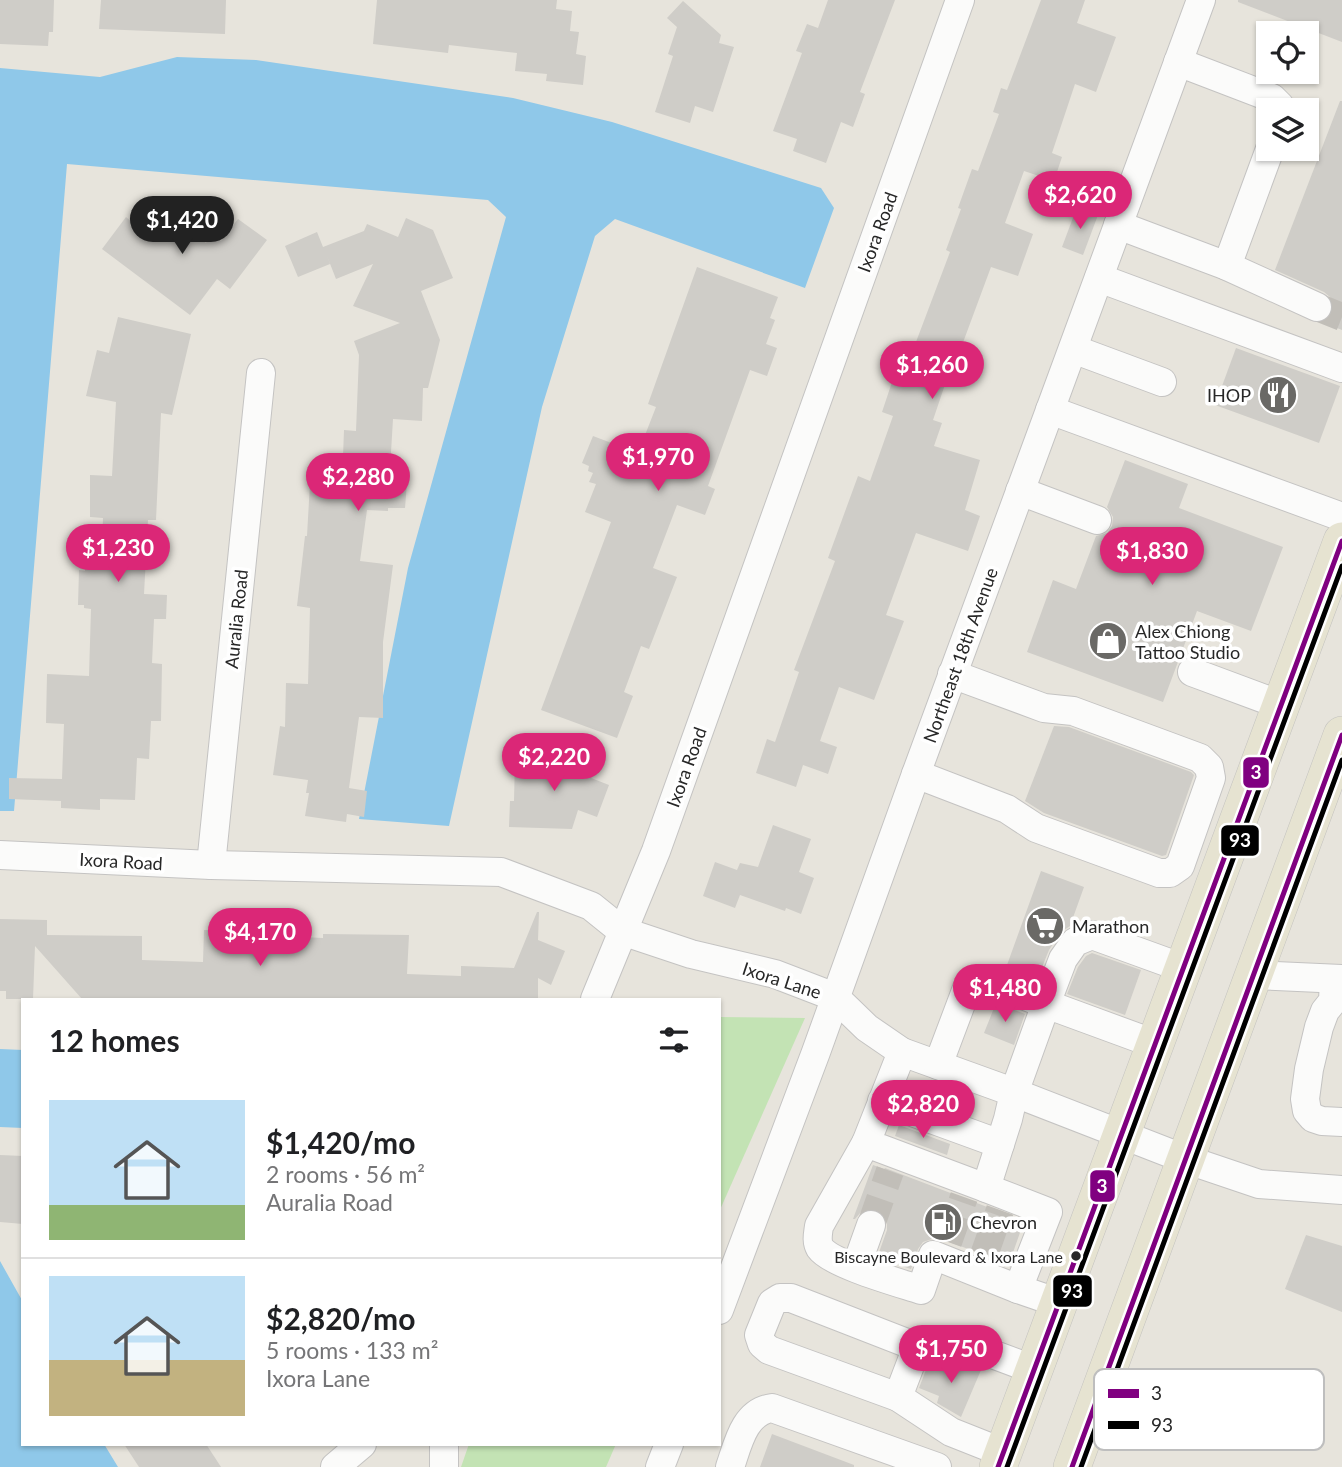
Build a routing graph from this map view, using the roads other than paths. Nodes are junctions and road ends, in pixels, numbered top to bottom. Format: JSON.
{"nodes":[{"id":1,"x":960,"y":0,"type":"edge"},
{"id":2,"x":1201,"y":0,"type":"edge"},
{"id":3,"x":1178,"y":62,"type":"junction"},
{"id":4,"x":1272,"y":98,"type":"edge"},
{"id":5,"x":1266,"y":161,"type":"edge"},
{"id":6,"x":1118,"y":225,"type":"junction"},
{"id":7,"x":1227,"y":265,"type":"junction"},
{"id":8,"x":1099,"y":278,"type":"junction"},
{"id":9,"x":1317,"y":307,"type":"tunnel mouth"},
{"id":10,"x":1073,"y":348,"type":"junction"},
{"id":11,"x":1342,"y":368,"type":"edge"},
{"id":12,"x":261,"y":373,"type":"dead end"},
{"id":13,"x":1162,"y":382,"type":"dead end"},
{"id":14,"x":1050,"y":410,"type":"junction"},
{"id":15,"x":1020,"y":491,"type":"junction"},
{"id":16,"x":1342,"y":517,"type":"edge"},
{"id":17,"x":1097,"y":520,"type":"dead end"},
{"id":18,"x":1342,"y":541,"type":"edge"},
{"id":19,"x":1192,"y":672,"type":"dead end"},
{"id":20,"x":952,"y":674,"type":"junction"},
{"id":21,"x":1281,"y":705,"type":"junction"},
{"id":22,"x":1339,"y":752,"type":"edge"},
{"id":23,"x":916,"y":774,"type":"junction"},
{"id":24,"x":0,"y":855,"type":"edge"},
{"id":25,"x":211,"y":865,"type":"junction"},
{"id":26,"x":622,"y":931,"type":"junction"},
{"id":27,"x":1183,"y":968,"type":"junction"},
{"id":28,"x":1253,"y":975,"type":"junction"},
{"id":29,"x":1338,"y":979,"type":"edge"},
{"id":30,"x":595,"y":998,"type":"edge"},
{"id":31,"x":835,"y":998,"type":"junction"},
{"id":32,"x":1046,"y":1004,"type":"junction"},
{"id":33,"x":1155,"y":1044,"type":"junction"},
{"id":34,"x":902,"y":1052,"type":"junction"},
{"id":35,"x":938,"y":1065,"type":"junction"},
{"id":36,"x":1014,"y":1093,"type":"junction"},
{"id":37,"x":882,"y":1101,"type":"junction"},
{"id":38,"x":1342,"y":1122,"type":"edge"},
{"id":39,"x":1122,"y":1134,"type":"junction"},
{"id":40,"x":866,"y":1143,"type":"junction"},
{"id":41,"x":1000,"y":1144,"type":"junction"},
{"id":42,"x":1185,"y":1159,"type":"junction"},
{"id":43,"x":1342,"y":1190,"type":"edge"},
{"id":44,"x":985,"y":1195,"type":"junction"},
{"id":45,"x":1048,"y":1212,"type":"junction"},
{"id":46,"x":871,"y":1225,"type":"tunnel mouth"},
{"id":47,"x":1088,"y":1227,"type":"junction"},
{"id":48,"x":856,"y":1268,"type":"junction"},
{"id":49,"x":1018,"y":1289,"type":"junction"},
{"id":50,"x":1059,"y":1303,"type":"junction"},
{"id":51,"x":721,"y":1305,"type":"edge"},
{"id":52,"x":917,"y":1346,"type":"junction"},
{"id":53,"x":1108,"y":1369,"type":"edge"},
{"id":54,"x":1035,"y":1370,"type":"junction"},
{"id":55,"x":898,"y":1397,"type":"junction"},
{"id":56,"x":1094,"y":1407,"type":"edge"},
{"id":57,"x":360,"y":1446,"type":"edge"},
{"id":58,"x":444,"y":1446,"type":"edge"},
{"id":59,"x":668,"y":1446,"type":"edge"},
{"id":60,"x":1001,"y":1460,"type":"edge"},
{"id":61,"x":923,"y":1465,"type":"edge"},
{"id":62,"x":335,"y":1467,"type":"edge"},
{"id":63,"x":444,"y":1467,"type":"edge"},
{"id":64,"x":660,"y":1467,"type":"edge"},
{"id":65,"x":730,"y":1467,"type":"edge"},
{"id":66,"x":1072,"y":1467,"type":"edge"}],
"edges":[{"from":1,"to":26,"type":"street","name":"Ixora Road"},
{"from":2,"to":3,"type":"street","name":"Northeast 18th Avenue"},
{"from":3,"to":4,"type":"street"},
{"from":3,"to":6,"type":"street","name":"Northeast 18th Avenue"},
{"from":5,"to":7,"type":"street"},
{"from":6,"to":7,"type":"street"},
{"from":6,"to":8,"type":"street","name":"Northeast 18th Avenue"},
{"from":7,"to":9,"type":"street"},
{"from":8,"to":10,"type":"street","name":"Northeast 18th Avenue"},
{"from":8,"to":11,"type":"street"},
{"from":10,"to":13,"type":"street"},
{"from":10,"to":14,"type":"street","name":"Northeast 18th Avenue"},
{"from":12,"to":25,"type":"street","name":"Auralia Road"},
{"from":14,"to":15,"type":"street","name":"Northeast 18th Avenue"},
{"from":14,"to":16,"type":"street"},
{"from":15,"to":17,"type":"street"},
{"from":15,"to":20,"type":"street","name":"Northeast 18th Avenue"},
{"from":18,"to":21,"type":"main road"},
{"from":19,"to":21,"type":"street"},
{"from":20,"to":23,"type":"street","name":"Northeast 18th Avenue"},
{"from":20,"to":23,"type":"street"},
{"from":21,"to":27,"type":"main road"},
{"from":22,"to":28,"type":"main road"},
{"from":23,"to":31,"type":"street","name":"Northeast 18th Avenue"},
{"from":24,"to":25,"type":"street","name":"Ixora Road"},
{"from":25,"to":26,"type":"street","name":"Ixora Road"},
{"from":26,"to":30,"type":"street"},
{"from":26,"to":31,"type":"street","name":"Ixora Lane"},
{"from":27,"to":32,"type":"street"},
{"from":27,"to":33,"type":"main road"},
{"from":28,"to":29,"type":"street"},
{"from":28,"to":42,"type":"main road"},
{"from":29,"to":38,"type":"street"},
{"from":31,"to":34,"type":"street","name":"Ixora Lane"},
{"from":31,"to":51,"type":"street","name":"Northeast 18th Avenue"},
{"from":32,"to":33,"type":"street"},
{"from":32,"to":35,"type":"street"},
{"from":32,"to":36,"type":"street"},
{"from":33,"to":39,"type":"main road"},
{"from":34,"to":35,"type":"street","name":"Ixora Lane"},
{"from":34,"to":37,"type":"street"},
{"from":35,"to":36,"type":"street","name":"Ixora Lane"},
{"from":36,"to":39,"type":"street","name":"Ixora Lane"},
{"from":36,"to":41,"type":"street"},
{"from":37,"to":40,"type":"street"},
{"from":37,"to":41,"type":"street"},
{"from":39,"to":42,"type":"street","name":"Ixora Lane"},
{"from":39,"to":47,"type":"main road"},
{"from":40,"to":44,"type":"street"},
{"from":40,"to":48,"type":"street"},
{"from":41,"to":44,"type":"street"},
{"from":42,"to":43,"type":"street","name":"Ixora Lane"},
{"from":42,"to":53,"type":"main road"},
{"from":44,"to":45,"type":"street"},
{"from":45,"to":47,"type":"street"},
{"from":45,"to":49,"type":"street"},
{"from":46,"to":48,"type":"street"},
{"from":47,"to":50,"type":"main road"},
{"from":48,"to":49,"type":"street"},
{"from":49,"to":50,"type":"street"},
{"from":50,"to":54,"type":"main road"},
{"from":52,"to":54,"type":"street"},
{"from":52,"to":55,"type":"street"},
{"from":52,"to":55,"type":"street"},
{"from":54,"to":60,"type":"main road"},
{"from":55,"to":60,"type":"street"},
{"from":56,"to":66,"type":"main road"},
{"from":57,"to":62,"type":"street"},
{"from":58,"to":63,"type":"street"},
{"from":59,"to":64,"type":"street"},
{"from":61,"to":65,"type":"street"}]}
